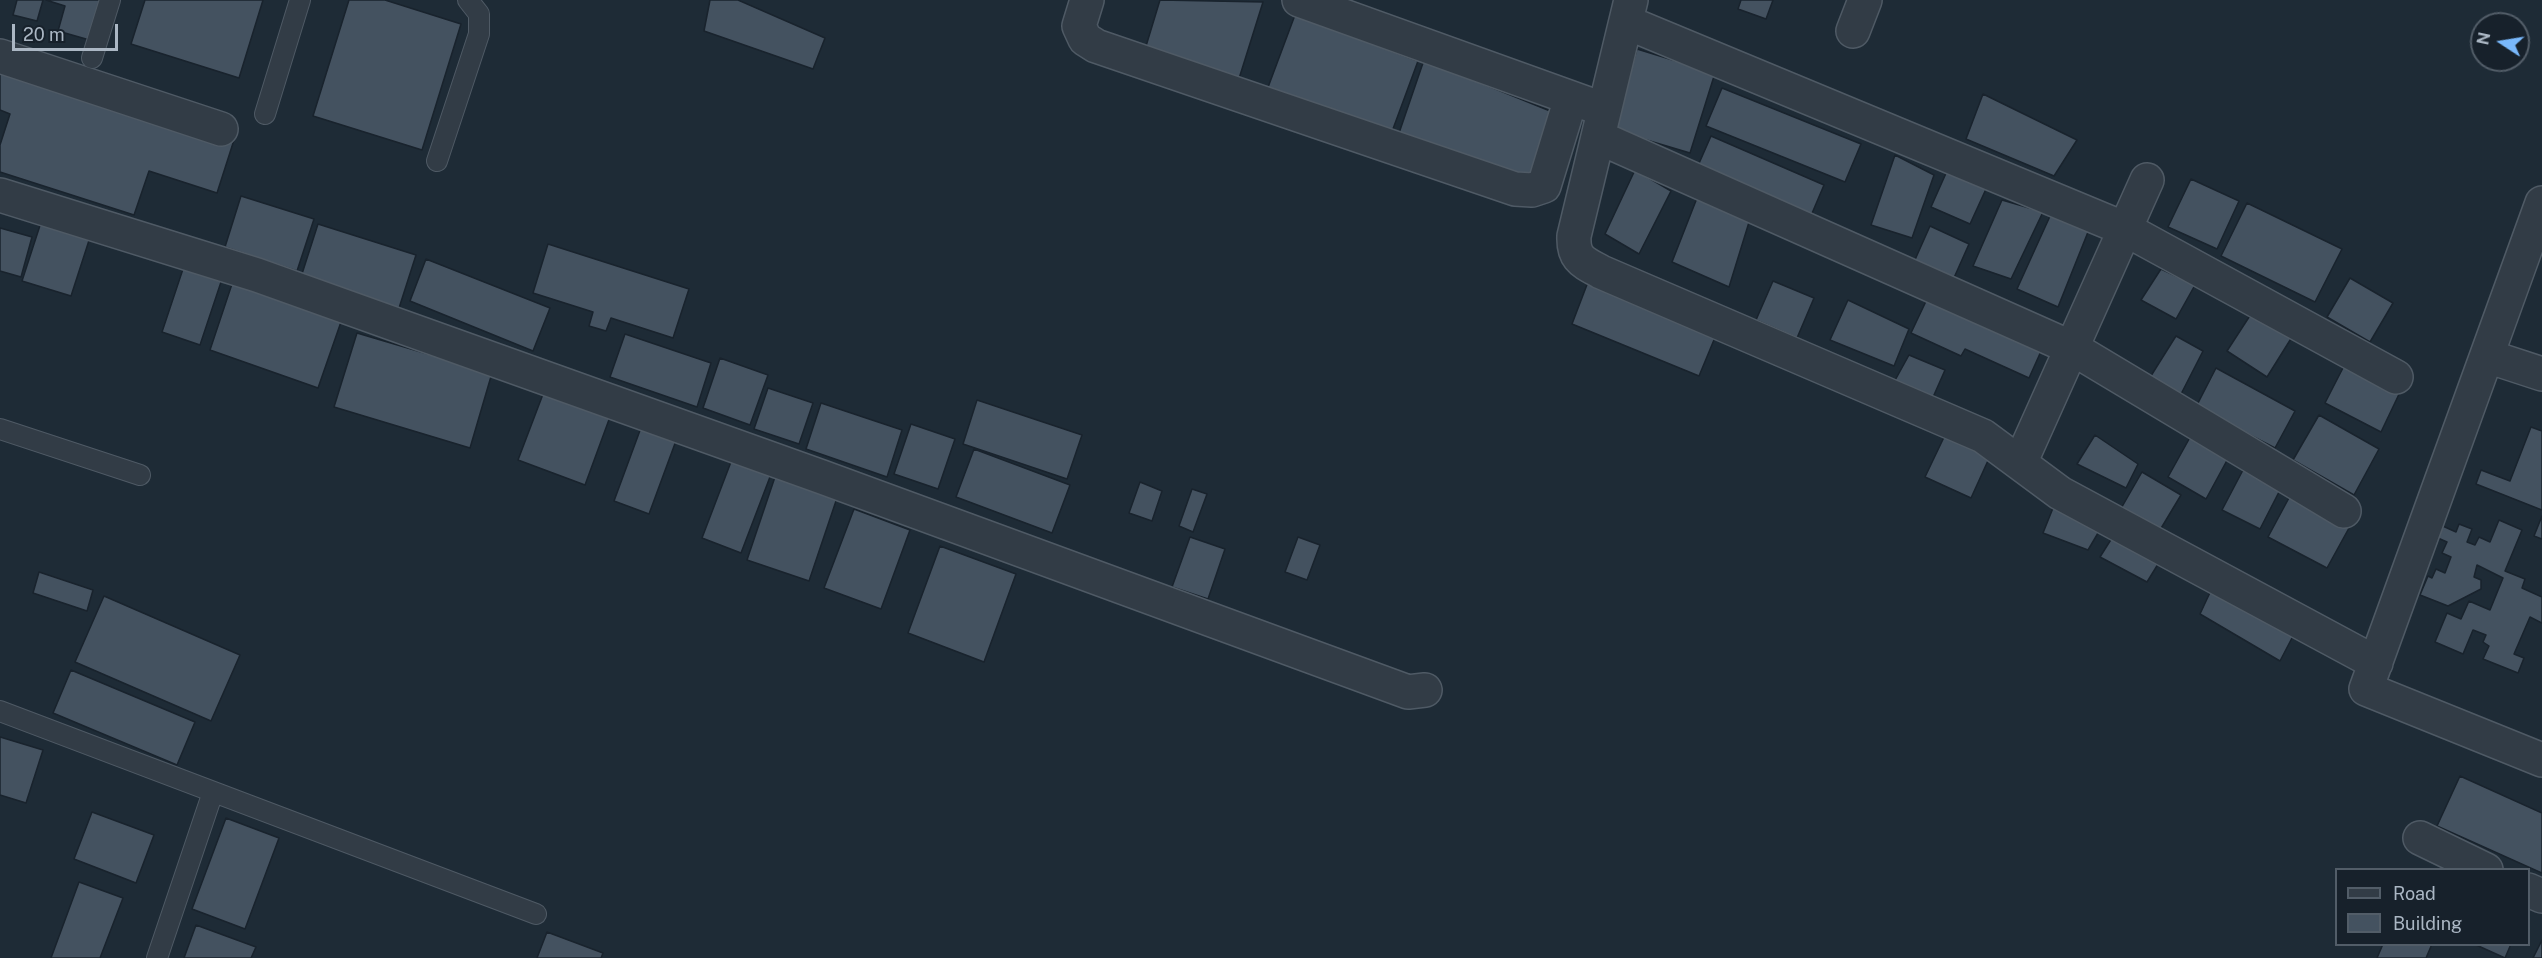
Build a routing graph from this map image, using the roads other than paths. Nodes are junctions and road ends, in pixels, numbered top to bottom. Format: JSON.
{"nodes":[{"id":1,"x":110,"y":0,"type":"edge"},
{"id":2,"x":300,"y":0,"type":"edge"},
{"id":3,"x":468,"y":0,"type":"edge"},
{"id":4,"x":1087,"y":0,"type":"edge"},
{"id":5,"x":1299,"y":0,"type":"edge"},
{"id":6,"x":1865,"y":0,"type":"edge"},
{"id":7,"x":1628,"y":11,"type":"edge"},
{"id":8,"x":1853,"y":31,"type":"dead end"},
{"id":9,"x":0,"y":56,"type":"edge"},
{"id":10,"x":92,"y":58,"type":"dead end"},
{"id":11,"x":1571,"y":98,"type":"junction"},
{"id":12,"x":265,"y":114,"type":"dead end"},
{"id":13,"x":1601,"y":123,"type":"junction"},
{"id":14,"x":221,"y":129,"type":"dead end"},
{"id":15,"x":437,"y":161,"type":"dead end"},
{"id":16,"x":2147,"y":180,"type":"dead end"},
{"id":17,"x":0,"y":195,"type":"edge"},
{"id":18,"x":2542,"y":203,"type":"edge"},
{"id":19,"x":2125,"y":229,"type":"junction"},
{"id":20,"x":2072,"y":348,"type":"junction"},
{"id":21,"x":2487,"y":356,"type":"junction"},
{"id":22,"x":2542,"y":374,"type":"edge"},
{"id":23,"x":2397,"y":378,"type":"dead end"},
{"id":24,"x":0,"y":429,"type":"edge"},
{"id":25,"x":2021,"y":461,"type":"junction"},
{"id":26,"x":140,"y":475,"type":"dead end"},
{"id":27,"x":2344,"y":511,"type":"dead end"},
{"id":28,"x":2376,"y":663,"type":"junction"},
{"id":29,"x":1425,"y":690,"type":"dead end"},
{"id":30,"x":0,"y":711,"type":"edge"},
{"id":31,"x":2542,"y":760,"type":"edge"},
{"id":32,"x":213,"y":792,"type":"junction"},
{"id":33,"x":2421,"y":838,"type":"dead end"},
{"id":34,"x":2482,"y":868,"type":"edge"},
{"id":35,"x":537,"y":914,"type":"dead end"},
{"id":36,"x":157,"y":958,"type":"edge"}],
"edges":[{"from":1,"to":10,"type":"lane"},
{"from":2,"to":12,"type":"lane"},
{"from":3,"to":15,"type":"lane"},
{"from":4,"to":11,"type":"street"},
{"from":5,"to":11,"type":"street"},
{"from":6,"to":8,"type":"street"},
{"from":7,"to":13,"type":"street"},
{"from":7,"to":19,"type":"street"},
{"from":9,"to":14,"type":"street"},
{"from":11,"to":13,"type":"street"},
{"from":13,"to":20,"type":"street"},
{"from":13,"to":25,"type":"street"},
{"from":16,"to":19,"type":"street"},
{"from":17,"to":29,"type":"street"},
{"from":18,"to":21,"type":"street"},
{"from":19,"to":20,"type":"street"},
{"from":19,"to":23,"type":"street"},
{"from":20,"to":25,"type":"street"},
{"from":20,"to":27,"type":"street"},
{"from":21,"to":22,"type":"street"},
{"from":21,"to":28,"type":"street"},
{"from":24,"to":26,"type":"lane"},
{"from":25,"to":28,"type":"street"},
{"from":28,"to":31,"type":"street"},
{"from":30,"to":32,"type":"lane"},
{"from":32,"to":35,"type":"lane"},
{"from":32,"to":36,"type":"lane"},
{"from":33,"to":34,"type":"street"}]}
